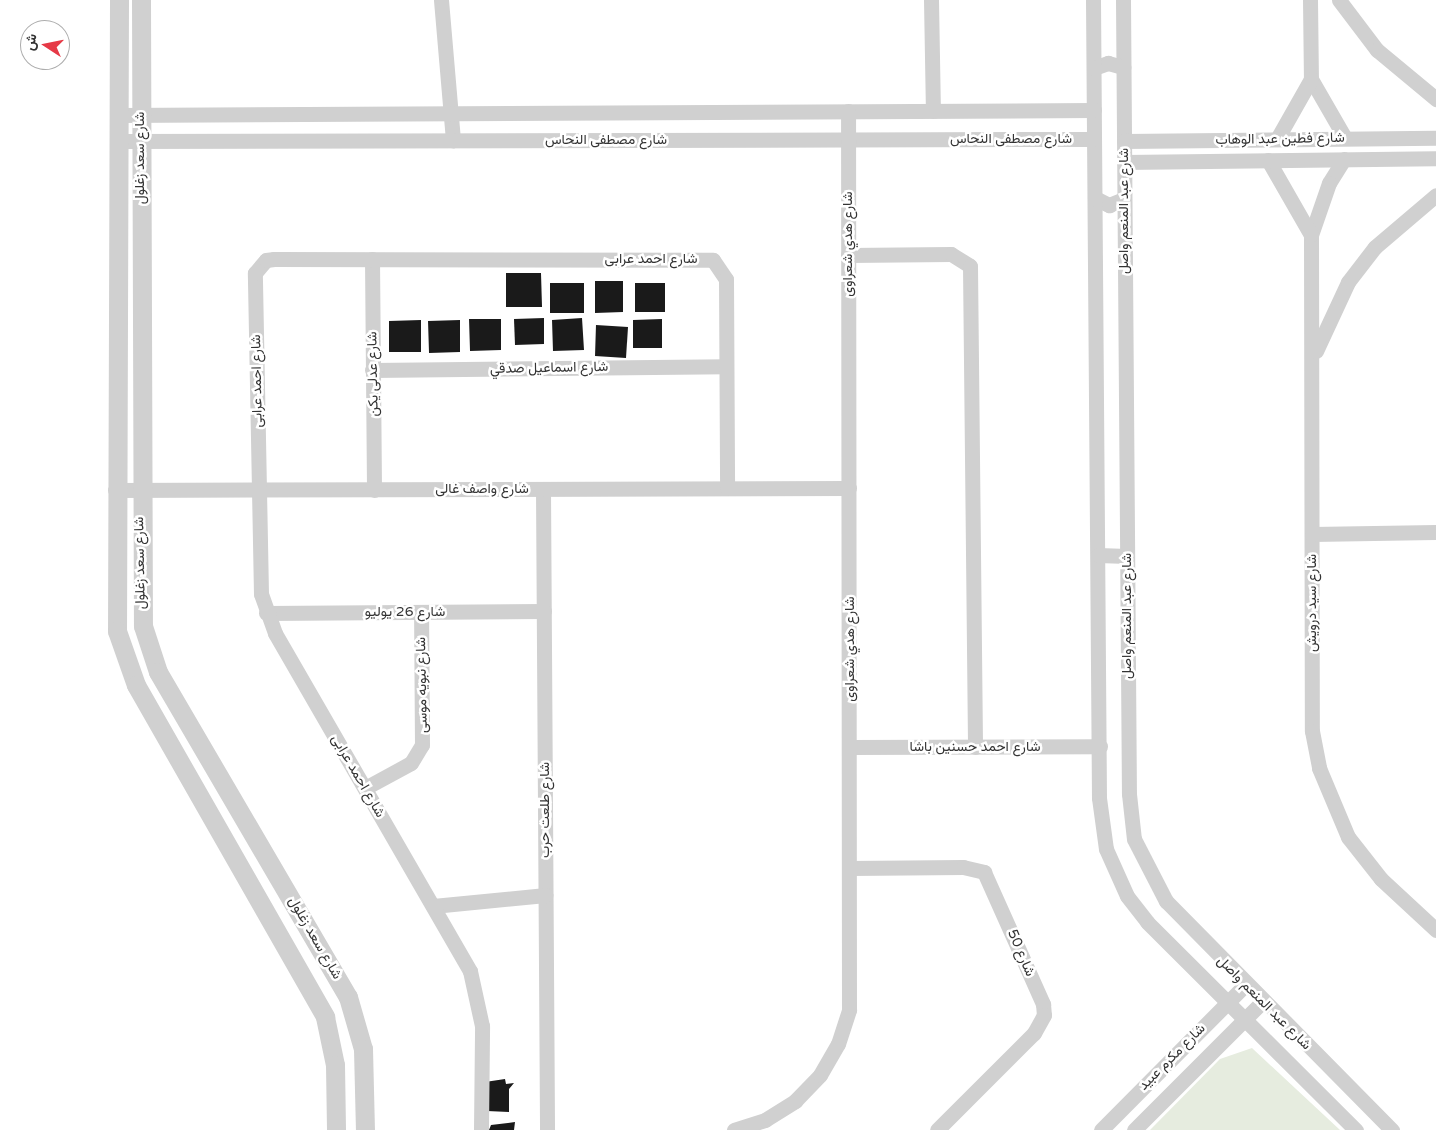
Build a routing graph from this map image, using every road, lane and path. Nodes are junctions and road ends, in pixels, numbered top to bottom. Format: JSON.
{"nodes":[{"id":1,"x":119,"y":0,"type":"edge"},
{"id":2,"x":141,"y":0,"type":"edge"},
{"id":3,"x":441,"y":0,"type":"edge"},
{"id":4,"x":931,"y":0,"type":"edge"},
{"id":5,"x":1093,"y":0,"type":"edge"},
{"id":6,"x":1122,"y":0,"type":"edge"},
{"id":7,"x":1310,"y":0,"type":"edge"},
{"id":8,"x":1338,"y":0,"type":"edge"},
{"id":9,"x":1123,"y":67,"type":"junction"},
{"id":10,"x":1094,"y":68,"type":"junction"},
{"id":11,"x":1311,"y":80,"type":"junction"},
{"id":12,"x":1436,"y":99,"type":"edge"},
{"id":13,"x":1094,"y":110,"type":"junction"},
{"id":14,"x":848,"y":111,"type":"junction"},
{"id":15,"x":933,"y":111,"type":"junction"},
{"id":16,"x":451,"y":113,"type":"junction"},
{"id":17,"x":118,"y":114,"type":"junction"},
{"id":18,"x":140,"y":114,"type":"junction"},
{"id":19,"x":1094,"y":138,"type":"junction"},
{"id":20,"x":1345,"y":138,"type":"junction"},
{"id":21,"x":1436,"y":138,"type":"edge"},
{"id":22,"x":848,"y":139,"type":"junction"},
{"id":23,"x":1277,"y":139,"type":"junction"},
{"id":24,"x":453,"y":140,"type":"junction"},
{"id":25,"x":118,"y":141,"type":"junction"},
{"id":26,"x":140,"y":141,"type":"junction"},
{"id":27,"x":1124,"y":141,"type":"junction"},
{"id":28,"x":1436,"y":158,"type":"edge"},
{"id":29,"x":1344,"y":159,"type":"junction"},
{"id":30,"x":1268,"y":160,"type":"junction"},
{"id":31,"x":1124,"y":162,"type":"junction"},
{"id":32,"x":1436,"y":195,"type":"edge"},
{"id":33,"x":1095,"y":198,"type":"junction"},
{"id":34,"x":1124,"y":199,"type":"junction"},
{"id":35,"x":1311,"y":235,"type":"junction"},
{"id":36,"x":848,"y":255,"type":"junction"},
{"id":37,"x":372,"y":259,"type":"junction"},
{"id":38,"x":1312,"y":362,"type":"junction"},
{"id":39,"x":726,"y":366,"type":"junction"},
{"id":40,"x":372,"y":370,"type":"junction"},
{"id":41,"x":727,"y":488,"type":"junction"},
{"id":42,"x":849,"y":488,"type":"junction"},
{"id":43,"x":543,"y":489,"type":"junction"},
{"id":44,"x":115,"y":490,"type":"junction"},
{"id":45,"x":139,"y":490,"type":"junction"},
{"id":46,"x":259,"y":490,"type":"junction"},
{"id":47,"x":374,"y":490,"type":"junction"},
{"id":48,"x":1436,"y":532,"type":"edge"},
{"id":49,"x":1312,"y":534,"type":"junction"},
{"id":50,"x":1098,"y":555,"type":"junction"},
{"id":51,"x":1127,"y":556,"type":"junction"},
{"id":52,"x":421,"y":612,"type":"junction"},
{"id":53,"x":544,"y":612,"type":"junction"},
{"id":54,"x":266,"y":613,"type":"junction"},
{"id":55,"x":850,"y":746,"type":"junction"},
{"id":56,"x":1100,"y":746,"type":"junction"},
{"id":57,"x":975,"y":747,"type":"junction"},
{"id":58,"x":365,"y":788,"type":"junction"},
{"id":59,"x":850,"y":868,"type":"junction"},
{"id":60,"x":282,"y":883,"type":"junction"},
{"id":61,"x":546,"y":895,"type":"junction"},
{"id":62,"x":258,"y":897,"type":"junction"},
{"id":63,"x":433,"y":906,"type":"junction"},
{"id":64,"x":1436,"y":930,"type":"edge"},
{"id":65,"x":312,"y":933,"type":"junction"},
{"id":66,"x":285,"y":944,"type":"junction"},
{"id":67,"x":1245,"y":985,"type":"junction"},
{"id":68,"x":1227,"y":1002,"type":"junction"},
{"id":69,"x":1262,"y":1002,"type":"junction"},
{"id":70,"x":1244,"y":1018,"type":"junction"},
{"id":71,"x":1347,"y":1086,"type":"junction"},
{"id":72,"x":1330,"y":1104,"type":"junction"},
{"id":73,"x":336,"y":1130,"type":"edge"},
{"id":74,"x":365,"y":1130,"type":"edge"},
{"id":75,"x":481,"y":1130,"type":"edge"},
{"id":76,"x":547,"y":1130,"type":"edge"},
{"id":77,"x":734,"y":1130,"type":"edge"},
{"id":78,"x":937,"y":1130,"type":"edge"},
{"id":79,"x":1101,"y":1130,"type":"edge"},
{"id":80,"x":1134,"y":1130,"type":"edge"},
{"id":81,"x":1356,"y":1130,"type":"edge"},
{"id":82,"x":1392,"y":1130,"type":"edge"}],
"edges":[{"from":1,"to":17,"type":"street","name":"شارع سعد زغلول"},
{"from":2,"to":18,"type":"street","name":"شارع سعد زغلول"},
{"from":3,"to":16,"type":"street"},
{"from":4,"to":15,"type":"street"},
{"from":5,"to":10,"type":"street","name":"شارع عبد المنعم واصل"},
{"from":6,"to":9,"type":"street","name":"شارع عبد المنعم واصل"},
{"from":7,"to":11,"type":"street"},
{"from":8,"to":12,"type":"street"},
{"from":9,"to":10,"type":"street"},
{"from":9,"to":27,"type":"street","name":"شارع عبد المنعم واصل"},
{"from":10,"to":13,"type":"street","name":"شارع عبد المنعم واصل"},
{"from":11,"to":20,"type":"street"},
{"from":11,"to":23,"type":"street"},
{"from":13,"to":15,"type":"street","name":"شارع مصطفى النحاس"},
{"from":13,"to":19,"type":"street","name":"شارع عبد المنعم واصل"},
{"from":14,"to":15,"type":"street","name":"شارع مصطفى النحاس"},
{"from":14,"to":16,"type":"street","name":"شارع مصطفى النحاس"},
{"from":14,"to":22,"type":"street","name":"شارع هدي شعراوى"},
{"from":16,"to":18,"type":"street","name":"شارع مصطفى النحاس"},
{"from":16,"to":24,"type":"street"},
{"from":17,"to":18,"type":"street","name":"شارع مصطفى النحاس"},
{"from":17,"to":25,"type":"street","name":"شارع سعد زغلول"},
{"from":18,"to":26,"type":"street","name":"شارع سعد زغلول"},
{"from":19,"to":22,"type":"street","name":"شارع مصطفى النحاس"},
{"from":19,"to":33,"type":"street","name":"شارع عبد المنعم واصل"},
{"from":20,"to":21,"type":"street","name":"شارع فطين عبد الوهاب"},
{"from":20,"to":23,"type":"street","name":"شارع فطين عبد الوهاب"},
{"from":22,"to":24,"type":"street","name":"شارع مصطفى النحاس"},
{"from":22,"to":36,"type":"street","name":"شارع هدي شعراوى"},
{"from":23,"to":27,"type":"street","name":"شارع فطين عبد الوهاب"},
{"from":24,"to":26,"type":"street","name":"شارع مصطفى النحاس"},
{"from":25,"to":26,"type":"street","name":"شارع مصطفى النحاس"},
{"from":25,"to":44,"type":"street","name":"شارع سعد زغلول"},
{"from":26,"to":45,"type":"street","name":"شارع سعد زغلول"},
{"from":27,"to":31,"type":"street","name":"شارع عبد المنعم واصل"},
{"from":28,"to":29,"type":"street","name":"شارع فطين عبد الوهاب"},
{"from":29,"to":30,"type":"street","name":"شارع فطين عبد الوهاب"},
{"from":29,"to":35,"type":"street","name":"شارع سيد درويش"},
{"from":30,"to":31,"type":"street","name":"شارع فطين عبد الوهاب"},
{"from":30,"to":35,"type":"street","name":"شارع سيد درويش"},
{"from":31,"to":34,"type":"street","name":"شارع عبد المنعم واصل"},
{"from":32,"to":38,"type":"street"},
{"from":33,"to":34,"type":"street"},
{"from":33,"to":50,"type":"street","name":"شارع عبد المنعم واصل"},
{"from":34,"to":51,"type":"street","name":"شارع عبد المنعم واصل"},
{"from":35,"to":38,"type":"street","name":"شارع سيد درويش"},
{"from":36,"to":42,"type":"street","name":"شارع هدي شعراوى"},
{"from":36,"to":57,"type":"street"},
{"from":37,"to":39,"type":"street","name":"شارع احمد عرابى"},
{"from":37,"to":40,"type":"street","name":"شارع عدلى يكن"},
{"from":37,"to":46,"type":"street","name":"شارع احمد عرابى"},
{"from":38,"to":49,"type":"street","name":"شارع سيد درويش"},
{"from":39,"to":40,"type":"street","name":"شارع اسماعيل صدقي"},
{"from":39,"to":41,"type":"street","name":"شارع احمد عرابى"},
{"from":40,"to":47,"type":"street","name":"شارع عدلى يكن"},
{"from":41,"to":42,"type":"street","name":"شارع واصف غالى"},
{"from":41,"to":43,"type":"street","name":"شارع واصف غالى"},
{"from":42,"to":55,"type":"street","name":"شارع هدي شعراوى"},
{"from":43,"to":47,"type":"street","name":"شارع واصف غالى"},
{"from":43,"to":53,"type":"street","name":"شارع طلعت حرب"},
{"from":44,"to":45,"type":"street","name":"شارع واصف غالى"},
{"from":44,"to":62,"type":"street","name":"شارع سعد زغلول"},
{"from":45,"to":46,"type":"street","name":"شارع واصف غالى"},
{"from":45,"to":60,"type":"street","name":"شارع سعد زغلول"},
{"from":46,"to":47,"type":"street","name":"شارع واصف غالى"},
{"from":46,"to":54,"type":"street","name":"شارع احمد عرابى"},
{"from":48,"to":49,"type":"street"},
{"from":49,"to":64,"type":"street","name":"شارع سيد درويش"},
{"from":50,"to":51,"type":"street"},
{"from":50,"to":56,"type":"street","name":"شارع عبد المنعم واصل"},
{"from":51,"to":67,"type":"street","name":"شارع عبد المنعم واصل"},
{"from":52,"to":53,"type":"street","name":"شارع 26 يوليو"},
{"from":52,"to":54,"type":"street","name":"شارع 26 يوليو"},
{"from":52,"to":58,"type":"street","name":"شارع نبويه موسى"},
{"from":53,"to":61,"type":"street","name":"شارع طلعت حرب"},
{"from":54,"to":58,"type":"street","name":"شارع احمد عرابى"},
{"from":55,"to":57,"type":"street","name":"شارع احمد حسنين باشا"},
{"from":55,"to":59,"type":"street","name":"شارع هدي شعراوى"},
{"from":56,"to":57,"type":"street","name":"شارع احمد حسنين باشا"},
{"from":56,"to":68,"type":"street","name":"شارع عبد المنعم واصل"},
{"from":58,"to":63,"type":"street","name":"شارع احمد عرابى"},
{"from":59,"to":77,"type":"street","name":"شارع هدي شعراوى"},
{"from":59,"to":78,"type":"street","name":"شارع 50"},
{"from":60,"to":62,"type":"street"},
{"from":60,"to":65,"type":"street","name":"شارع سعد زغلول"},
{"from":61,"to":63,"type":"street"},
{"from":61,"to":76,"type":"street","name":"شارع طلعت حرب"},
{"from":62,"to":66,"type":"street","name":"شارع سعد زغلول"},
{"from":63,"to":75,"type":"street","name":"شارع احمد عرابى"},
{"from":65,"to":66,"type":"street"},
{"from":65,"to":74,"type":"street","name":"شارع سعد زغلول"},
{"from":66,"to":73,"type":"street","name":"شارع سعد زغلول"},
{"from":67,"to":68,"type":"street","name":"شارع مكرم عبيد"},
{"from":67,"to":69,"type":"street","name":"شارع عبد المنعم واصل"},
{"from":68,"to":70,"type":"street","name":"شارع عبد المنعم واصل"},
{"from":68,"to":79,"type":"street","name":"شارع مكرم عبيد"},
{"from":69,"to":70,"type":"street","name":"شارع مكرم عبيد"},
{"from":69,"to":71,"type":"street","name":"شارع عبد المنعم واصل"},
{"from":70,"to":72,"type":"street","name":"شارع عبد المنعم واصل"},
{"from":70,"to":80,"type":"street","name":"شارع مكرم عبيد"},
{"from":71,"to":72,"type":"street"},
{"from":71,"to":82,"type":"street","name":"شارع عبد المنعم واصل"},
{"from":72,"to":81,"type":"street","name":"شارع عبد المنعم واصل"}]}
